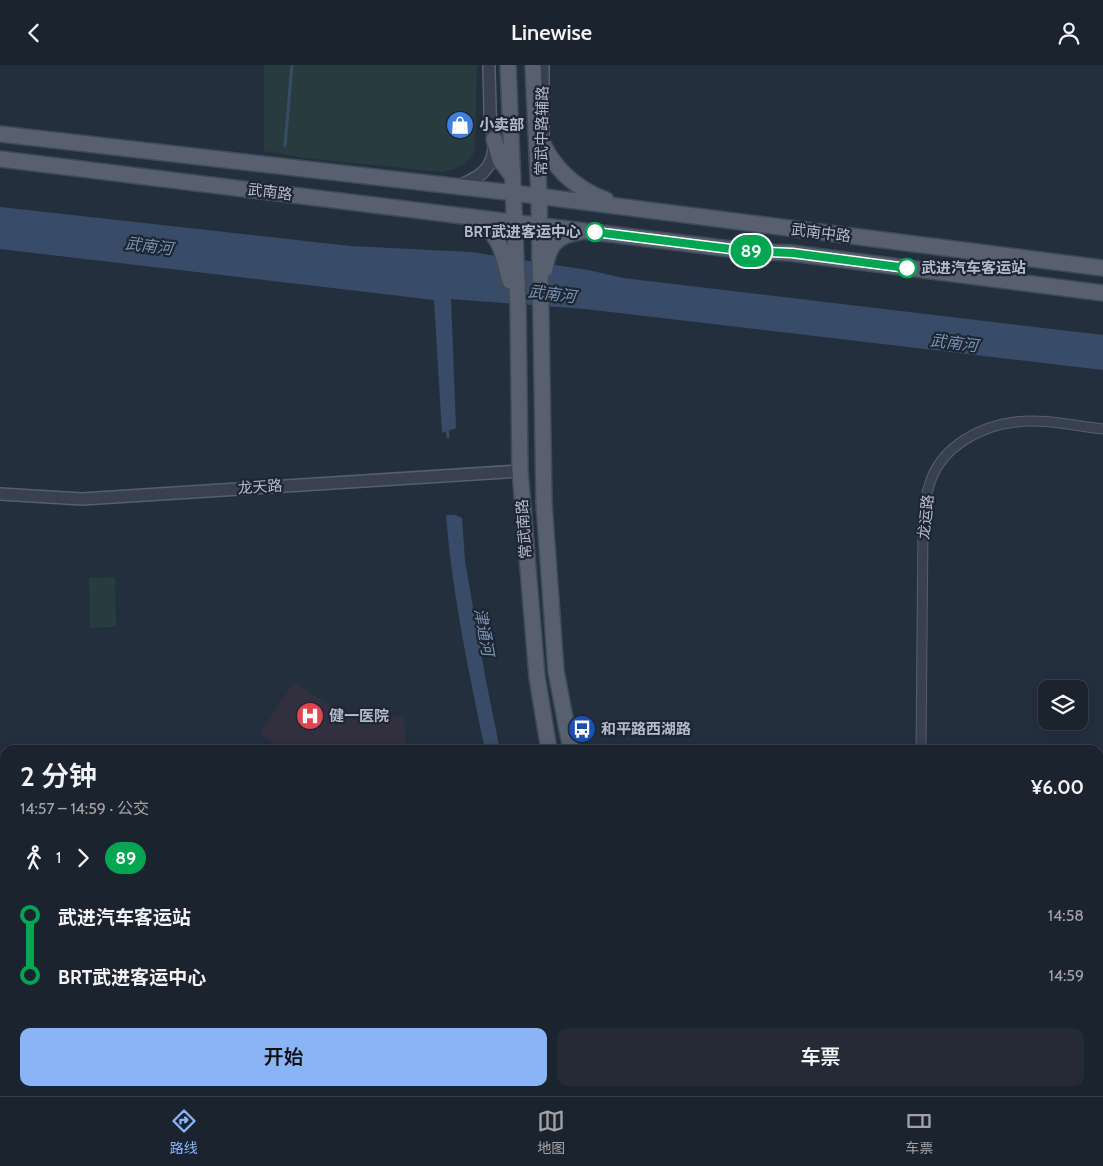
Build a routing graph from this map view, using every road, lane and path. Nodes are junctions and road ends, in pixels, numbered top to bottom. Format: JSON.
{"nodes":[{"id":1,"x":489,"y":65,"type":"edge"},
{"id":2,"x":508,"y":65,"type":"edge"},
{"id":3,"x":534,"y":65,"type":"edge"},
{"id":4,"x":542,"y":65,"type":"edge"},
{"id":5,"x":535,"y":127,"type":"junction"},
{"id":6,"x":0,"y":134,"type":"edge"},
{"id":7,"x":494,"y":139,"type":"junction"},
{"id":8,"x":543,"y":146,"type":"junction"},
{"id":9,"x":0,"y":159,"type":"edge"},
{"id":10,"x":513,"y":177,"type":"junction"},
{"id":11,"x":455,"y":187,"type":"junction"},
{"id":12,"x":514,"y":193,"type":"junction"},
{"id":13,"x":539,"y":197,"type":"junction"},
{"id":14,"x":631,"y":209,"type":"junction"},
{"id":15,"x":439,"y":213,"type":"junction"},
{"id":16,"x":515,"y":222,"type":"junction"},
{"id":17,"x":539,"y":225,"type":"junction"},
{"id":18,"x":589,"y":231,"type":"junction"},
{"id":19,"x":509,"y":252,"type":"junction"},
{"id":20,"x":543,"y":256,"type":"junction"},
{"id":21,"x":1103,"y":268,"type":"edge"},
{"id":22,"x":1103,"y":293,"type":"edge"},
{"id":23,"x":1103,"y":429,"type":"edge"},
{"id":24,"x":520,"y":471,"type":"junction"},
{"id":25,"x":0,"y":494,"type":"edge"},
{"id":26,"x":548,"y":745,"type":"edge"},
{"id":27,"x":570,"y":745,"type":"edge"},
{"id":28,"x":921,"y":745,"type":"edge"}],
"edges":[{"from":1,"to":7,"type":"street"},
{"from":2,"to":10,"type":"main road"},
{"from":3,"to":5,"type":"main road"},
{"from":4,"to":8,"type":"street","name":"常武中路辅路"},
{"from":5,"to":8,"type":"main road"},
{"from":5,"to":13,"type":"main road"},
{"from":6,"to":11,"type":"main road","name":"武南路"},
{"from":7,"to":10,"type":"main road"},
{"from":7,"to":11,"type":"street"},
{"from":8,"to":13,"type":"street","name":"常武中路辅路"},
{"from":8,"to":14,"type":"main road"},
{"from":9,"to":15,"type":"main road","name":"武南路"},
{"from":10,"to":12,"type":"main road"},
{"from":11,"to":12,"type":"main road","name":"武南路"},
{"from":12,"to":13,"type":"main road","name":"武南路"},
{"from":12,"to":16,"type":"main road"},
{"from":13,"to":14,"type":"main road","name":"武南中路"},
{"from":13,"to":17,"type":"main road"},
{"from":14,"to":21,"type":"main road","name":"武南中路"},
{"from":15,"to":16,"type":"main road","name":"武南路"},
{"from":15,"to":19,"type":"main road"},
{"from":16,"to":17,"type":"main road","name":"武南路"},
{"from":16,"to":19,"type":"main road"},
{"from":17,"to":18,"type":"main road","name":"武南中路"},
{"from":17,"to":20,"type":"main road"},
{"from":18,"to":20,"type":"main road"},
{"from":18,"to":22,"type":"main road","name":"武南中路"},
{"from":19,"to":24,"type":"main road","name":"常武南路"},
{"from":20,"to":27,"type":"main road","name":"常武南路"},
{"from":23,"to":28,"type":"street","name":"龙运路"},
{"from":24,"to":25,"type":"street","name":"龙天路"},
{"from":24,"to":26,"type":"main road","name":"常武南路"}]}
